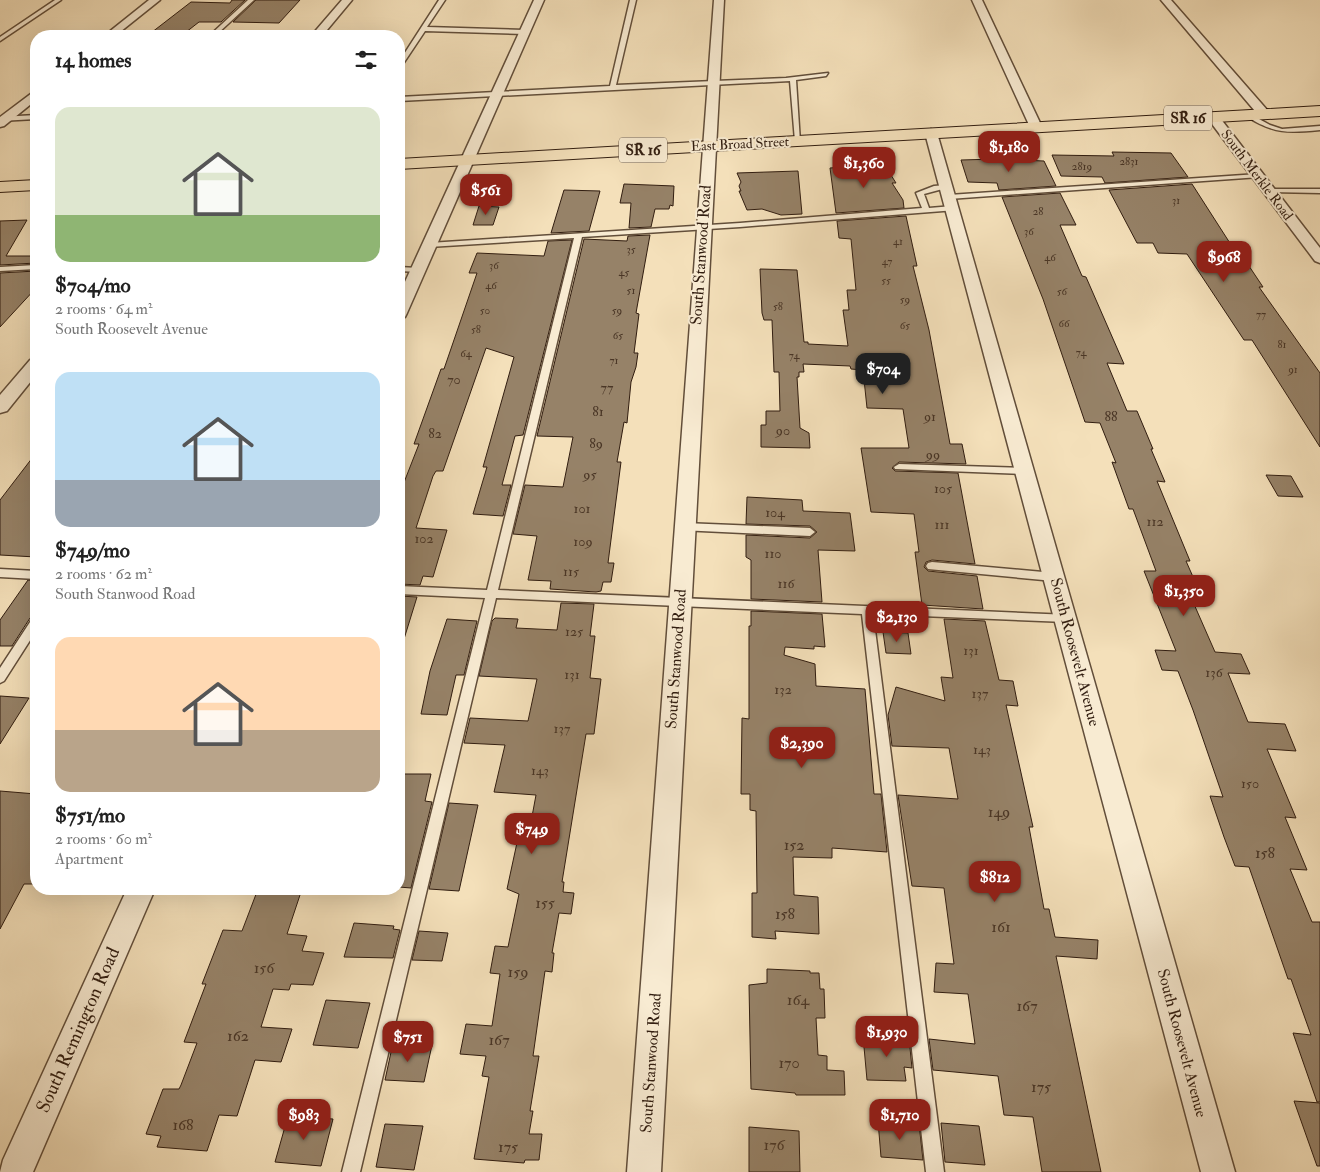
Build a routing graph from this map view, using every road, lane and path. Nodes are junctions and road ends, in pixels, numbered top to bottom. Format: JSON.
{"nodes":[{"id":1,"x":58,"y":0,"type":"edge"},
{"id":2,"x":155,"y":0,"type":"edge"},
{"id":3,"x":251,"y":0,"type":"edge"},
{"id":4,"x":347,"y":0,"type":"edge"},
{"id":5,"x":442,"y":0,"type":"edge"},
{"id":6,"x":539,"y":0,"type":"edge"},
{"id":7,"x":633,"y":0,"type":"edge"},
{"id":8,"x":719,"y":0,"type":"edge"},
{"id":9,"x":977,"y":0,"type":"edge"},
{"id":10,"x":1166,"y":0,"type":"edge"},
{"id":11,"x":424,"y":29,"type":"junction"},
{"id":12,"x":117,"y":30,"type":"edge"},
{"id":13,"x":218,"y":30,"type":"edge"},
{"id":14,"x":321,"y":30,"type":"edge"},
{"id":15,"x":524,"y":32,"type":"junction"},
{"id":16,"x":0,"y":39,"type":"edge"},
{"id":17,"x":405,"y":57,"type":"edge"},
{"id":18,"x":826,"y":74,"type":"dead end"},
{"id":19,"x":794,"y":79,"type":"junction"},
{"id":20,"x":713,"y":82,"type":"junction"},
{"id":21,"x":612,"y":88,"type":"junction"},
{"id":22,"x":496,"y":94,"type":"junction"},
{"id":23,"x":30,"y":99,"type":"edge"},
{"id":24,"x":405,"y":99,"type":"edge"},
{"id":25,"x":1320,"y":111,"type":"edge"},
{"id":26,"x":1256,"y":114,"type":"junction"},
{"id":27,"x":1213,"y":117,"type":"junction"},
{"id":28,"x":30,"y":118,"type":"edge"},
{"id":29,"x":2,"y":120,"type":"edge"},
{"id":30,"x":1036,"y":127,"type":"junction"},
{"id":31,"x":1320,"y":128,"type":"edge"},
{"id":32,"x":931,"y":133,"type":"junction"},
{"id":33,"x":798,"y":141,"type":"junction"},
{"id":34,"x":708,"y":146,"type":"junction"},
{"id":35,"x":467,"y":160,"type":"junction"},
{"id":36,"x":405,"y":164,"type":"edge"},
{"id":37,"x":1258,"y":176,"type":"junction"},
{"id":38,"x":30,"y":185,"type":"edge"},
{"id":39,"x":0,"y":187,"type":"edge"},
{"id":40,"x":1269,"y":191,"type":"junction"},
{"id":41,"x":1320,"y":191,"type":"edge"},
{"id":42,"x":949,"y":197,"type":"junction"},
{"id":43,"x":926,"y":210,"type":"junction"},
{"id":44,"x":704,"y":227,"type":"junction"},
{"id":45,"x":579,"y":234,"type":"junction"},
{"id":46,"x":429,"y":245,"type":"junction"},
{"id":47,"x":1320,"y":258,"type":"edge"},
{"id":48,"x":30,"y":267,"type":"edge"},
{"id":49,"x":0,"y":269,"type":"edge"},
{"id":50,"x":405,"y":269,"type":"edge"},
{"id":51,"x":418,"y":270,"type":"junction"},
{"id":52,"x":405,"y":299,"type":"edge"},
{"id":53,"x":30,"y":371,"type":"edge"},
{"id":54,"x":0,"y":407,"type":"edge"},
{"id":55,"x":899,"y":467,"type":"dead end"},
{"id":56,"x":1026,"y":471,"type":"junction"},
{"id":57,"x":684,"y":527,"type":"junction"},
{"id":58,"x":810,"y":532,"type":"dead end"},
{"id":59,"x":932,"y":566,"type":"dead end"},
{"id":60,"x":0,"y":573,"type":"edge"},
{"id":61,"x":30,"y":575,"type":"edge"},
{"id":62,"x":1054,"y":577,"type":"junction"},
{"id":63,"x":405,"y":590,"type":"edge"},
{"id":64,"x":491,"y":594,"type":"junction"},
{"id":65,"x":680,"y":602,"type":"junction"},
{"id":66,"x":867,"y":610,"type":"junction"},
{"id":67,"x":1066,"y":618,"type":"junction"},
{"id":68,"x":30,"y":631,"type":"edge"},
{"id":69,"x":0,"y":678,"type":"edge"},
{"id":70,"x":138,"y":895,"type":"edge"},
{"id":71,"x":15,"y":1172,"type":"edge"},
{"id":72,"x":351,"y":1172,"type":"edge"},
{"id":73,"x":644,"y":1172,"type":"edge"},
{"id":74,"x":935,"y":1172,"type":"edge"},
{"id":75,"x":1218,"y":1172,"type":"edge"}],
"edges":[{"from":1,"to":16,"type":"lane"},
{"from":2,"to":12,"type":"street"},
{"from":3,"to":13,"type":"lane"},
{"from":4,"to":14,"type":"street"},
{"from":5,"to":11,"type":"lane"},
{"from":6,"to":15,"type":"street"},
{"from":7,"to":21,"type":"lane"},
{"from":8,"to":20,"type":"street","name":"South Stanwood Road"},
{"from":9,"to":30,"type":"street"},
{"from":10,"to":26,"type":"street"},
{"from":11,"to":15,"type":"lane"},
{"from":11,"to":17,"type":"lane"},
{"from":15,"to":22,"type":"street"},
{"from":18,"to":19,"type":"lane"},
{"from":19,"to":20,"type":"lane"},
{"from":19,"to":33,"type":"lane"},
{"from":20,"to":21,"type":"lane"},
{"from":20,"to":34,"type":"street","name":"South Stanwood Road"},
{"from":21,"to":22,"type":"lane"},
{"from":22,"to":24,"type":"lane"},
{"from":22,"to":35,"type":"street"},
{"from":23,"to":29,"type":"street"},
{"from":25,"to":26,"type":"main road","name":"East Broad Street","number":"SR 16"},
{"from":26,"to":27,"type":"main road","name":"East Broad Street","number":"SR 16"},
{"from":26,"to":31,"type":"lane"},
{"from":27,"to":30,"type":"main road","name":"East Broad Street","number":"SR 16"},
{"from":27,"to":37,"type":"street","name":"South Merkle Road"},
{"from":28,"to":29,"type":"lane"},
{"from":30,"to":32,"type":"main road","name":"East Broad Street","number":"SR 16"},
{"from":32,"to":33,"type":"main road","name":"East Broad Street","number":"SR 16"},
{"from":32,"to":42,"type":"street","name":"South Roosevelt Avenue"},
{"from":33,"to":34,"type":"main road","name":"East Broad Street","number":"SR 16"},
{"from":34,"to":35,"type":"main road","name":"East Broad Street","number":"SR 16"},
{"from":34,"to":44,"type":"street","name":"South Stanwood Road"},
{"from":35,"to":36,"type":"main road","name":"East Broad Street","number":"SR 16"},
{"from":35,"to":46,"type":"street"},
{"from":37,"to":40,"type":"street","name":"South Merkle Road"},
{"from":37,"to":42,"type":"lane"},
{"from":38,"to":39,"type":"main road"},
{"from":40,"to":41,"type":"lane"},
{"from":40,"to":47,"type":"street","name":"South Merkle Road"},
{"from":42,"to":43,"type":"lane"},
{"from":42,"to":43,"type":"lane"},
{"from":42,"to":56,"type":"street","name":"South Roosevelt Avenue"},
{"from":43,"to":44,"type":"lane"},
{"from":44,"to":45,"type":"lane"},
{"from":44,"to":57,"type":"street","name":"South Stanwood Road"},
{"from":45,"to":46,"type":"lane"},
{"from":45,"to":64,"type":"lane"},
{"from":46,"to":51,"type":"street"},
{"from":48,"to":49,"type":"lane"},
{"from":50,"to":51,"type":"lane"},
{"from":51,"to":52,"type":"street"},
{"from":53,"to":54,"type":"street"},
{"from":55,"to":56,"type":"lane"},
{"from":56,"to":62,"type":"street","name":"South Roosevelt Avenue"},
{"from":57,"to":58,"type":"lane"},
{"from":57,"to":65,"type":"street","name":"South Stanwood Road"},
{"from":59,"to":62,"type":"lane"},
{"from":60,"to":61,"type":"lane"},
{"from":62,"to":67,"type":"street","name":"South Roosevelt Avenue"},
{"from":63,"to":64,"type":"lane"},
{"from":64,"to":65,"type":"lane"},
{"from":64,"to":72,"type":"lane"},
{"from":65,"to":66,"type":"lane"},
{"from":65,"to":73,"type":"street","name":"South Stanwood Road"},
{"from":66,"to":67,"type":"lane"},
{"from":66,"to":74,"type":"lane"},
{"from":67,"to":75,"type":"street","name":"South Roosevelt Avenue"},
{"from":68,"to":69,"type":"lane"},
{"from":70,"to":71,"type":"street","name":"South Remington Road"}]}
